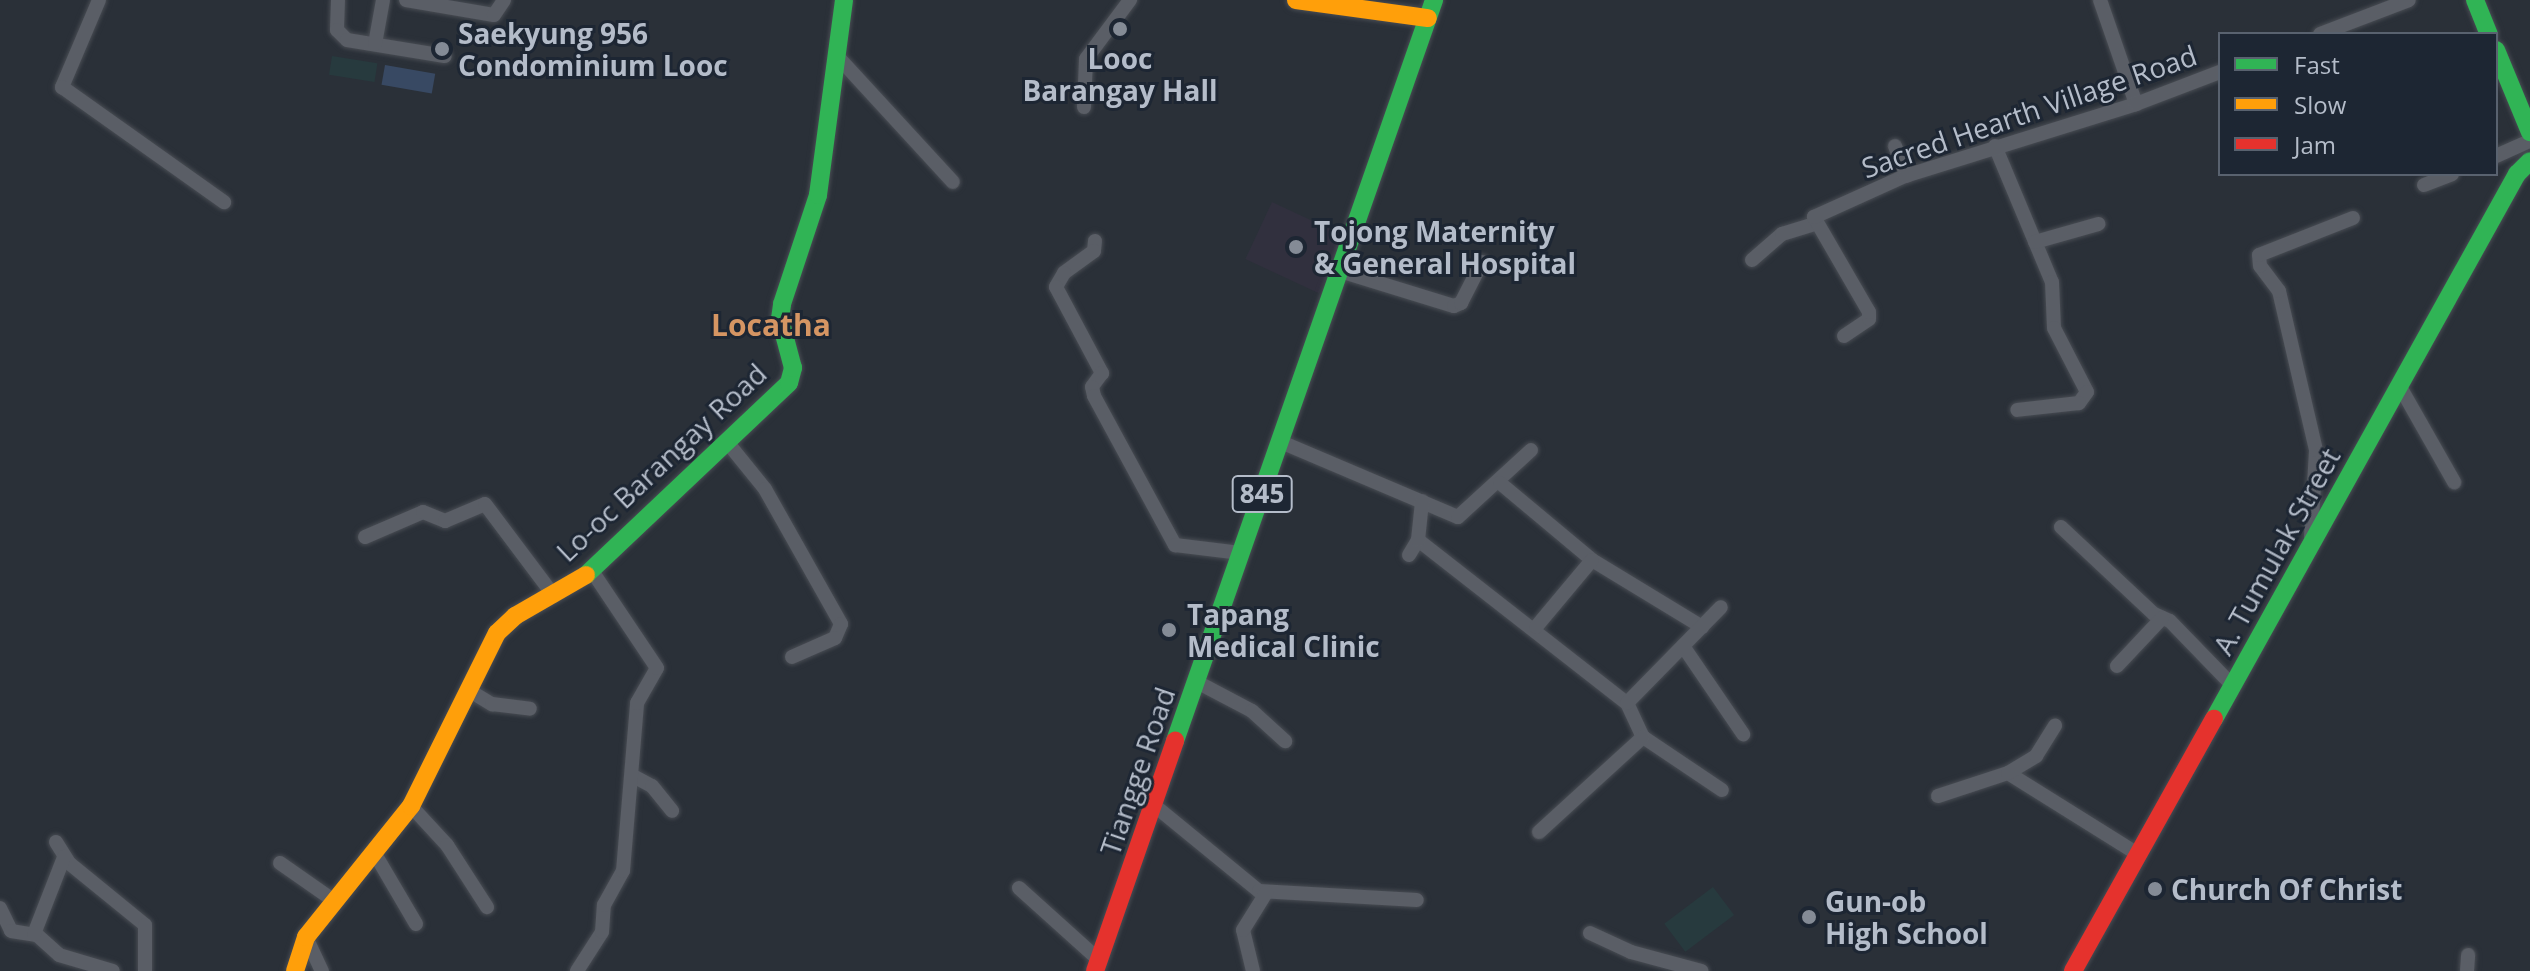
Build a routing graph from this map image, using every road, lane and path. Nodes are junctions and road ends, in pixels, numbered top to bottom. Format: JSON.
{"nodes":[{"id":1,"x":99,"y":0,"type":"edge"},
{"id":2,"x":338,"y":0,"type":"edge"},
{"id":3,"x":383,"y":0,"type":"edge"},
{"id":4,"x":406,"y":0,"type":"edge"},
{"id":5,"x":504,"y":0,"type":"edge"},
{"id":6,"x":844,"y":0,"type":"edge"},
{"id":7,"x":1130,"y":0,"type":"edge"},
{"id":8,"x":1296,"y":0,"type":"edge"},
{"id":9,"x":2100,"y":0,"type":"edge"},
{"id":10,"x":2409,"y":0,"type":"edge"},
{"id":11,"x":2475,"y":0,"type":"edge"},
{"id":12,"x":464,"y":5,"type":"edge"},
{"id":13,"x":1431,"y":9,"type":"edge"},
{"id":14,"x":2325,"y":32,"type":"edge"},
{"id":15,"x":2488,"y":32,"type":"edge"},
{"id":16,"x":375,"y":44,"type":"junction"},
{"id":17,"x":2498,"y":55,"type":"edge"},
{"id":18,"x":445,"y":56,"type":"dead end"},
{"id":19,"x":837,"y":56,"type":"junction"},
{"id":20,"x":2218,"y":73,"type":"edge"},
{"id":21,"x":2136,"y":104,"type":"junction"},
{"id":22,"x":1084,"y":107,"type":"dead end"},
{"id":23,"x":2530,"y":132,"type":"edge"},
{"id":24,"x":2530,"y":141,"type":"edge"},
{"id":25,"x":1895,"y":146,"type":"dead end"},
{"id":26,"x":1995,"y":146,"type":"junction"},
{"id":27,"x":2498,"y":155,"type":"edge"},
{"id":28,"x":2530,"y":161,"type":"edge"},
{"id":29,"x":1907,"y":176,"type":"junction"},
{"id":30,"x":2447,"y":176,"type":"edge"},
{"id":31,"x":953,"y":182,"type":"dead end"},
{"id":32,"x":2424,"y":185,"type":"dead end"},
{"id":33,"x":224,"y":202,"type":"dead end"},
{"id":34,"x":2353,"y":218,"type":"dead end"},
{"id":35,"x":1814,"y":224,"type":"junction"},
{"id":36,"x":2098,"y":224,"type":"dead end"},
{"id":37,"x":1095,"y":241,"type":"dead end"},
{"id":38,"x":2035,"y":242,"type":"junction"},
{"id":39,"x":1752,"y":260,"type":"dead end"},
{"id":40,"x":1482,"y":262,"type":"dead end"},
{"id":41,"x":1340,"y":271,"type":"junction"},
{"id":42,"x":1844,"y":336,"type":"dead end"},
{"id":43,"x":2399,"y":385,"type":"junction"},
{"id":44,"x":2017,"y":410,"type":"dead end"},
{"id":45,"x":727,"y":442,"type":"junction"},
{"id":46,"x":1281,"y":442,"type":"junction"},
{"id":47,"x":1531,"y":450,"type":"dead end"},
{"id":48,"x":2454,"y":482,"type":"dead end"},
{"id":49,"x":1500,"y":483,"type":"junction"},
{"id":50,"x":1422,"y":501,"type":"junction"},
{"id":51,"x":2061,"y":527,"type":"dead end"},
{"id":52,"x":365,"y":537,"type":"dead end"},
{"id":53,"x":1418,"y":540,"type":"junction"},
{"id":54,"x":1241,"y":553,"type":"junction"},
{"id":55,"x":1409,"y":555,"type":"dead end"},
{"id":56,"x":2308,"y":557,"type":"junction"},
{"id":57,"x":1592,"y":560,"type":"junction"},
{"id":58,"x":592,"y":571,"type":"junction"},
{"id":59,"x":554,"y":596,"type":"junction"},
{"id":60,"x":1721,"y":607,"type":"dead end"},
{"id":61,"x":2162,"y":618,"type":"junction"},
{"id":62,"x":1536,"y":627,"type":"junction"},
{"id":63,"x":1702,"y":627,"type":"junction"},
{"id":64,"x":1683,"y":646,"type":"junction"},
{"id":65,"x":792,"y":657,"type":"dead end"},
{"id":66,"x":2117,"y":666,"type":"dead end"},
{"id":67,"x":1197,"y":682,"type":"junction"},
{"id":68,"x":2233,"y":686,"type":"junction"},
{"id":69,"x":470,"y":691,"type":"junction"},
{"id":70,"x":1627,"y":703,"type":"junction"},
{"id":71,"x":530,"y":709,"type":"dead end"},
{"id":72,"x":2055,"y":726,"type":"dead end"},
{"id":73,"x":1743,"y":734,"type":"dead end"},
{"id":74,"x":1643,"y":737,"type":"junction"},
{"id":75,"x":1285,"y":741,"type":"dead end"},
{"id":76,"x":2008,"y":773,"type":"junction"},
{"id":77,"x":633,"y":776,"type":"junction"},
{"id":78,"x":1722,"y":790,"type":"dead end"},
{"id":79,"x":1938,"y":796,"type":"dead end"},
{"id":80,"x":411,"y":806,"type":"junction"},
{"id":81,"x":1155,"y":806,"type":"junction"},
{"id":82,"x":672,"y":811,"type":"dead end"},
{"id":83,"x":1539,"y":832,"type":"dead end"},
{"id":84,"x":56,"y":842,"type":"dead end"},
{"id":85,"x":2136,"y":853,"type":"junction"},
{"id":86,"x":375,"y":854,"type":"junction"},
{"id":87,"x":64,"y":857,"type":"junction"},
{"id":88,"x":280,"y":863,"type":"dead end"},
{"id":89,"x":1019,"y":888,"type":"dead end"},
{"id":90,"x":1266,"y":893,"type":"junction"},
{"id":91,"x":333,"y":900,"type":"junction"},
{"id":92,"x":1417,"y":900,"type":"dead end"},
{"id":93,"x":487,"y":907,"type":"dead end"},
{"id":94,"x":0,"y":908,"type":"edge"},
{"id":95,"x":416,"y":924,"type":"dead end"},
{"id":96,"x":1590,"y":933,"type":"dead end"},
{"id":97,"x":34,"y":934,"type":"junction"},
{"id":98,"x":306,"y":937,"type":"junction"},
{"id":99,"x":2468,"y":955,"type":"dead end"},
{"id":100,"x":1097,"y":965,"type":"edge"},
{"id":101,"x":113,"y":971,"type":"edge"},
{"id":102,"x":145,"y":971,"type":"edge"},
{"id":103,"x":295,"y":971,"type":"edge"},
{"id":104,"x":322,"y":971,"type":"edge"},
{"id":105,"x":577,"y":971,"type":"edge"},
{"id":106,"x":1253,"y":971,"type":"edge"},
{"id":107,"x":1702,"y":971,"type":"edge"},
{"id":108,"x":2073,"y":971,"type":"edge"},
{"id":109,"x":2467,"y":971,"type":"edge"}],
"edges":[{"from":1,"to":33,"type":"street"},
{"from":2,"to":16,"type":"street"},
{"from":3,"to":16,"type":"street"},
{"from":4,"to":12,"type":"street"},
{"from":5,"to":12,"type":"street"},
{"from":6,"to":19,"type":"street","name":"Lo-oc Barangay Road"},
{"from":7,"to":22,"type":"street"},
{"from":8,"to":13,"type":"street"},
{"from":9,"to":21,"type":"street"},
{"from":10,"to":14,"type":"street"},
{"from":11,"to":15,"type":"street"},
{"from":13,"to":41,"type":"street","name":"Tiangge Road","number":"845"},
{"from":16,"to":18,"type":"street"},
{"from":17,"to":23,"type":"street"},
{"from":19,"to":31,"type":"street"},
{"from":19,"to":45,"type":"street","name":"Lo-oc Barangay Road"},
{"from":20,"to":21,"type":"street","name":"Sacred Hearth Village Road"},
{"from":21,"to":26,"type":"street","name":"Sacred Hearth Village Road"},
{"from":24,"to":27,"type":"street"},
{"from":25,"to":29,"type":"street"},
{"from":26,"to":29,"type":"street","name":"Sacred Hearth Village Road"},
{"from":26,"to":38,"type":"street"},
{"from":28,"to":43,"type":"street","name":"A. Tumulak Street"},
{"from":29,"to":35,"type":"street","name":"Sacred Hearth Village Road"},
{"from":30,"to":32,"type":"street"},
{"from":34,"to":56,"type":"street"},
{"from":35,"to":39,"type":"street","name":"Sacred Hearth Village Road"},
{"from":35,"to":42,"type":"street"},
{"from":36,"to":38,"type":"street"},
{"from":37,"to":54,"type":"street"},
{"from":38,"to":44,"type":"street"},
{"from":40,"to":41,"type":"street"},
{"from":41,"to":46,"type":"street","name":"Tiangge Road","number":"845"},
{"from":43,"to":48,"type":"street"},
{"from":43,"to":56,"type":"street","name":"A. Tumulak Street"},
{"from":45,"to":58,"type":"street","name":"Lo-oc Barangay Road"},
{"from":45,"to":65,"type":"street"},
{"from":46,"to":50,"type":"street"},
{"from":46,"to":54,"type":"street","name":"Tiangge Road","number":"845"},
{"from":47,"to":49,"type":"street"},
{"from":49,"to":50,"type":"street"},
{"from":49,"to":57,"type":"street"},
{"from":50,"to":53,"type":"street"},
{"from":51,"to":61,"type":"street"},
{"from":52,"to":59,"type":"street"},
{"from":53,"to":55,"type":"street"},
{"from":53,"to":62,"type":"street"},
{"from":54,"to":67,"type":"street","name":"Tiangge Road","number":"845"},
{"from":56,"to":68,"type":"street","name":"A. Tumulak Street"},
{"from":57,"to":62,"type":"street"},
{"from":57,"to":63,"type":"street"},
{"from":58,"to":59,"type":"street","name":"Lo-oc Barangay Road"},
{"from":58,"to":77,"type":"street"},
{"from":59,"to":69,"type":"street","name":"Lo-oc Barangay Road"},
{"from":60,"to":63,"type":"street"},
{"from":61,"to":66,"type":"street"},
{"from":61,"to":68,"type":"street"},
{"from":62,"to":70,"type":"street"},
{"from":63,"to":64,"type":"street"},
{"from":64,"to":70,"type":"street"},
{"from":64,"to":73,"type":"street"},
{"from":67,"to":75,"type":"street"},
{"from":67,"to":81,"type":"street","name":"Tiangge Road","number":"845"},
{"from":68,"to":85,"type":"street","name":"A. Tumulak Street"},
{"from":69,"to":71,"type":"street"},
{"from":69,"to":80,"type":"street","name":"Lo-oc Barangay Road"},
{"from":70,"to":74,"type":"street"},
{"from":72,"to":76,"type":"street"},
{"from":74,"to":78,"type":"street"},
{"from":74,"to":83,"type":"street"},
{"from":76,"to":79,"type":"street"},
{"from":76,"to":85,"type":"street"},
{"from":77,"to":82,"type":"street"},
{"from":77,"to":105,"type":"street"},
{"from":80,"to":86,"type":"street","name":"Lo-oc Barangay Road"},
{"from":80,"to":93,"type":"street"},
{"from":81,"to":90,"type":"street"},
{"from":81,"to":100,"type":"street","name":"Tiangge Road","number":"845"},
{"from":84,"to":87,"type":"street"},
{"from":85,"to":108,"type":"street","name":"A. Tumulak Street"},
{"from":86,"to":91,"type":"street","name":"Lo-oc Barangay Road"},
{"from":86,"to":95,"type":"street"},
{"from":87,"to":97,"type":"street"},
{"from":87,"to":102,"type":"street"},
{"from":88,"to":91,"type":"street"},
{"from":89,"to":100,"type":"street"},
{"from":90,"to":92,"type":"street"},
{"from":90,"to":106,"type":"street"},
{"from":91,"to":98,"type":"street","name":"Lo-oc Barangay Road"},
{"from":94,"to":97,"type":"street"},
{"from":96,"to":107,"type":"street"},
{"from":97,"to":101,"type":"street"},
{"from":98,"to":103,"type":"street","name":"Lo-oc Barangay Road"},
{"from":98,"to":104,"type":"street"},
{"from":99,"to":109,"type":"street"}]}
